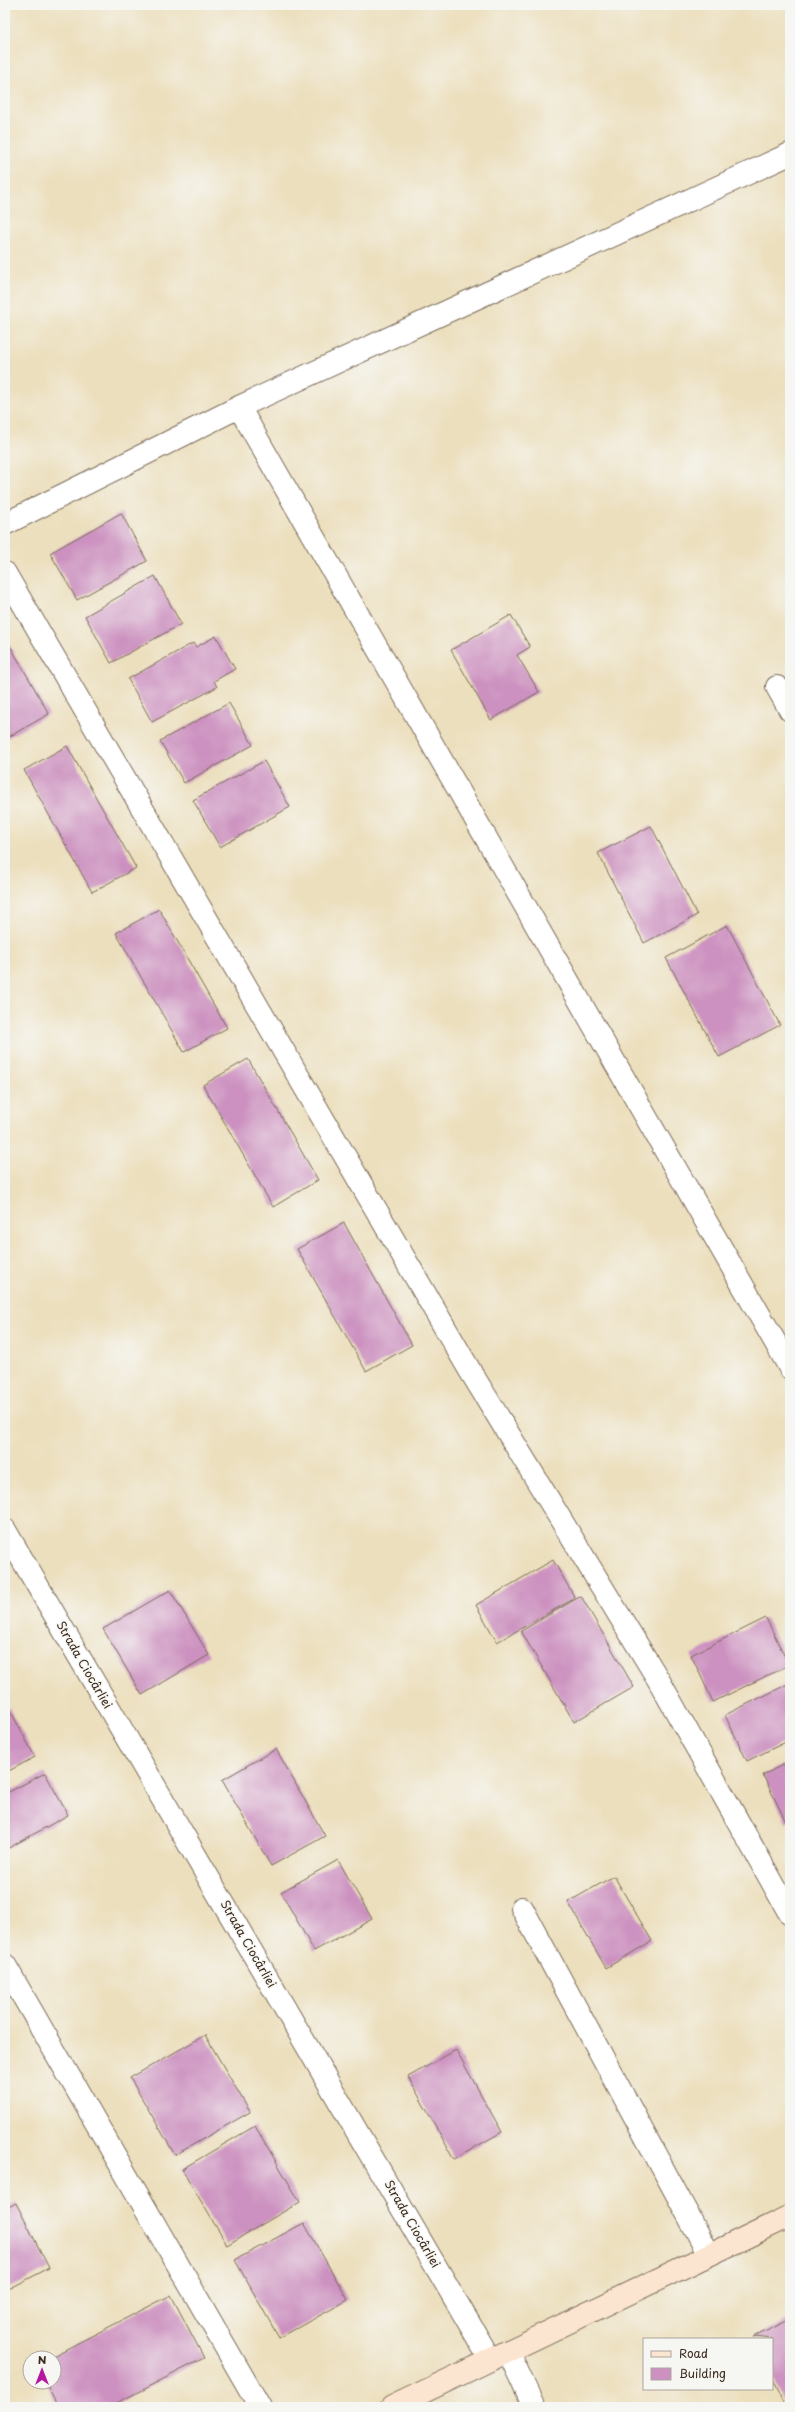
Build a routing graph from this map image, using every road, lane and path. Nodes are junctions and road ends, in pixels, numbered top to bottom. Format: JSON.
{"nodes":[{"id":1,"x":790,"y":154,"type":"edge"},
{"id":2,"x":239,"y":407,"type":"junction"},
{"id":3,"x":5,"y":524,"type":"edge"},
{"id":4,"x":5,"y":573,"type":"edge"},
{"id":5,"x":777,"y":687,"type":"dead end"},
{"id":6,"x":790,"y":710,"type":"edge"},
{"id":7,"x":790,"y":1368,"type":"edge"},
{"id":8,"x":5,"y":1530,"type":"edge"},
{"id":9,"x":522,"y":1908,"type":"dead end"},
{"id":10,"x":790,"y":1914,"type":"edge"},
{"id":11,"x":5,"y":1965,"type":"edge"},
{"id":12,"x":790,"y":2216,"type":"edge"},
{"id":13,"x":709,"y":2254,"type":"junction"},
{"id":14,"x":499,"y":2355,"type":"junction"},
{"id":15,"x":260,"y":2407,"type":"edge"},
{"id":16,"x":392,"y":2407,"type":"edge"},
{"id":17,"x":534,"y":2407,"type":"edge"}],
"edges":[{"from":1,"to":2,"type":"street"},
{"from":2,"to":3,"type":"street"},
{"from":2,"to":7,"type":"street"},
{"from":4,"to":10,"type":"street"},
{"from":5,"to":6,"type":"street"},
{"from":8,"to":14,"type":"street","name":"Strada Ciocârliei"},
{"from":9,"to":13,"type":"street"},
{"from":11,"to":15,"type":"street"},
{"from":12,"to":13,"type":"street"},
{"from":13,"to":14,"type":"street"},
{"from":14,"to":16,"type":"street"},
{"from":14,"to":17,"type":"street","name":"Strada Ciocârliei"}]}
